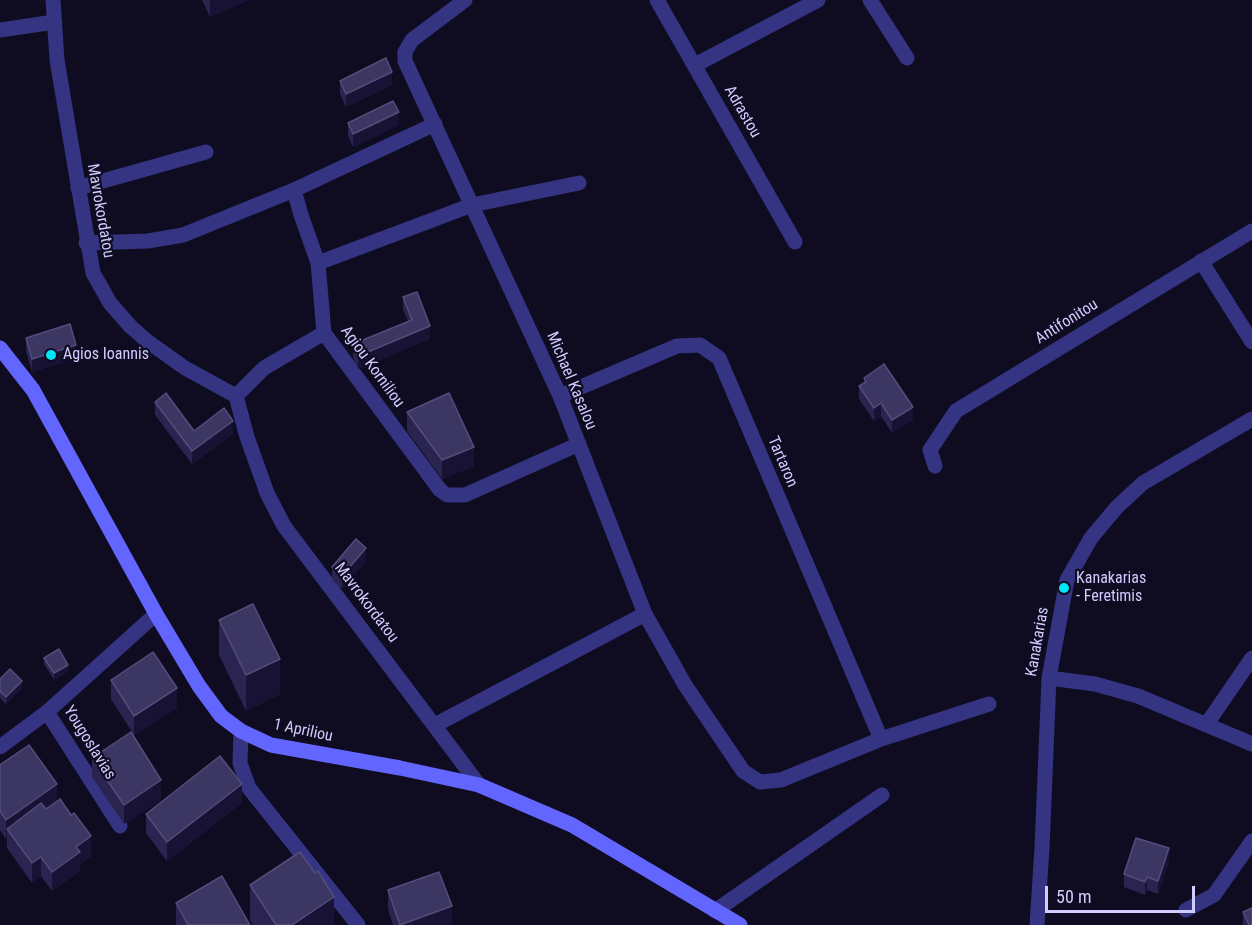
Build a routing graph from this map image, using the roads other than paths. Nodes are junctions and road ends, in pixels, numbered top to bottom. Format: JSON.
{"nodes":[{"id":1,"x":53,"y":0,"type":"edge"},
{"id":2,"x":465,"y":0,"type":"edge"},
{"id":3,"x":657,"y":0,"type":"edge"},
{"id":4,"x":818,"y":0,"type":"edge"},
{"id":5,"x":870,"y":0,"type":"edge"},
{"id":6,"x":54,"y":22,"type":"junction"},
{"id":7,"x":0,"y":30,"type":"edge"},
{"id":8,"x":907,"y":58,"type":"dead end"},
{"id":9,"x":694,"y":65,"type":"junction"},
{"id":10,"x":435,"y":124,"type":"junction"},
{"id":11,"x":206,"y":152,"type":"dead end"},
{"id":12,"x":579,"y":183,"type":"dead end"},
{"id":13,"x":78,"y":188,"type":"junction"},
{"id":14,"x":294,"y":190,"type":"junction"},
{"id":15,"x":472,"y":205,"type":"junction"},
{"id":16,"x":1252,"y":231,"type":"edge"},
{"id":17,"x":795,"y":242,"type":"dead end"},
{"id":18,"x":86,"y":243,"type":"junction"},
{"id":19,"x":1201,"y":261,"type":"junction"},
{"id":20,"x":318,"y":263,"type":"junction"},
{"id":21,"x":324,"y":333,"type":"junction"},
{"id":22,"x":1252,"y":342,"type":"edge"},
{"id":23,"x":0,"y":348,"type":"edge"},
{"id":24,"x":236,"y":396,"type":"junction"},
{"id":25,"x":560,"y":396,"type":"junction"},
{"id":26,"x":1252,"y":419,"type":"edge"},
{"id":27,"x":579,"y":444,"type":"junction"},
{"id":28,"x":935,"y":466,"type":"dead end"},
{"id":29,"x":156,"y":614,"type":"junction"},
{"id":30,"x":645,"y":614,"type":"junction"},
{"id":31,"x":1252,"y":658,"type":"edge"},
{"id":32,"x":1049,"y":678,"type":"junction"},
{"id":33,"x":989,"y":704,"type":"dead end"},
{"id":34,"x":47,"y":712,"type":"junction"},
{"id":35,"x":435,"y":725,"type":"junction"},
{"id":36,"x":1206,"y":725,"type":"junction"},
{"id":37,"x":241,"y":731,"type":"junction"},
{"id":38,"x":881,"y":739,"type":"junction"},
{"id":39,"x":1252,"y":744,"type":"edge"},
{"id":40,"x":0,"y":747,"type":"edge"},
{"id":41,"x":479,"y":785,"type":"junction"},
{"id":42,"x":882,"y":795,"type":"dead end"},
{"id":43,"x":120,"y":826,"type":"dead end"},
{"id":44,"x":1252,"y":841,"type":"edge"},
{"id":45,"x":715,"y":910,"type":"junction"},
{"id":46,"x":1186,"y":910,"type":"dead end"},
{"id":47,"x":358,"y":925,"type":"edge"},
{"id":48,"x":740,"y":925,"type":"edge"},
{"id":49,"x":1037,"y":925,"type":"edge"}],
"edges":[{"from":1,"to":6,"type":"street","name":"Mavrokordatou"},
{"from":2,"to":10,"type":"street","name":"Michael Kasalou"},
{"from":3,"to":9,"type":"street","name":"Adrastou"},
{"from":4,"to":9,"type":"street"},
{"from":5,"to":8,"type":"street"},
{"from":6,"to":7,"type":"street"},
{"from":6,"to":13,"type":"street","name":"Mavrokordatou"},
{"from":9,"to":17,"type":"street","name":"Adrastou"},
{"from":10,"to":14,"type":"street"},
{"from":10,"to":15,"type":"street","name":"Michael Kasalou"},
{"from":11,"to":13,"type":"street"},
{"from":12,"to":15,"type":"street"},
{"from":13,"to":18,"type":"street","name":"Mavrokordatou"},
{"from":14,"to":18,"type":"street"},
{"from":14,"to":20,"type":"street","name":"Agiou Korniliou"},
{"from":15,"to":20,"type":"street"},
{"from":15,"to":25,"type":"street","name":"Michael Kasalou"},
{"from":16,"to":19,"type":"street","name":"Antifonitou"},
{"from":18,"to":24,"type":"street","name":"Mavrokordatou"},
{"from":19,"to":22,"type":"street"},
{"from":19,"to":28,"type":"street","name":"Antifonitou"},
{"from":20,"to":21,"type":"street","name":"Agiou Korniliou"},
{"from":21,"to":24,"type":"street"},
{"from":21,"to":27,"type":"street","name":"Agiou Korniliou"},
{"from":23,"to":29,"type":"main road","name":"1 Apriliou"},
{"from":24,"to":35,"type":"street","name":"Mavrokordatou"},
{"from":25,"to":27,"type":"street","name":"Michael Kasalou"},
{"from":25,"to":38,"type":"street","name":"Tartaron"},
{"from":26,"to":32,"type":"street","name":"Kanakarias"},
{"from":27,"to":30,"type":"street","name":"Michael Kasalou"},
{"from":29,"to":34,"type":"street","name":"Yougoslavias"},
{"from":29,"to":37,"type":"main road","name":"1 Apriliou"},
{"from":30,"to":35,"type":"street"},
{"from":30,"to":38,"type":"street","name":"Michael Kasalou"},
{"from":31,"to":36,"type":"street"},
{"from":32,"to":36,"type":"street"},
{"from":32,"to":49,"type":"street","name":"Kanakarias"},
{"from":33,"to":38,"type":"street"},
{"from":34,"to":40,"type":"street"},
{"from":34,"to":43,"type":"street","name":"Yougoslavias"},
{"from":35,"to":41,"type":"street","name":"Mavrokordatou"},
{"from":36,"to":39,"type":"street"},
{"from":37,"to":41,"type":"main road","name":"1 Apriliou"},
{"from":37,"to":47,"type":"street"},
{"from":41,"to":45,"type":"main road","name":"1 Apriliou"},
{"from":42,"to":45,"type":"street"},
{"from":44,"to":46,"type":"street"},
{"from":45,"to":48,"type":"main road","name":"1 Apriliou"}]}
